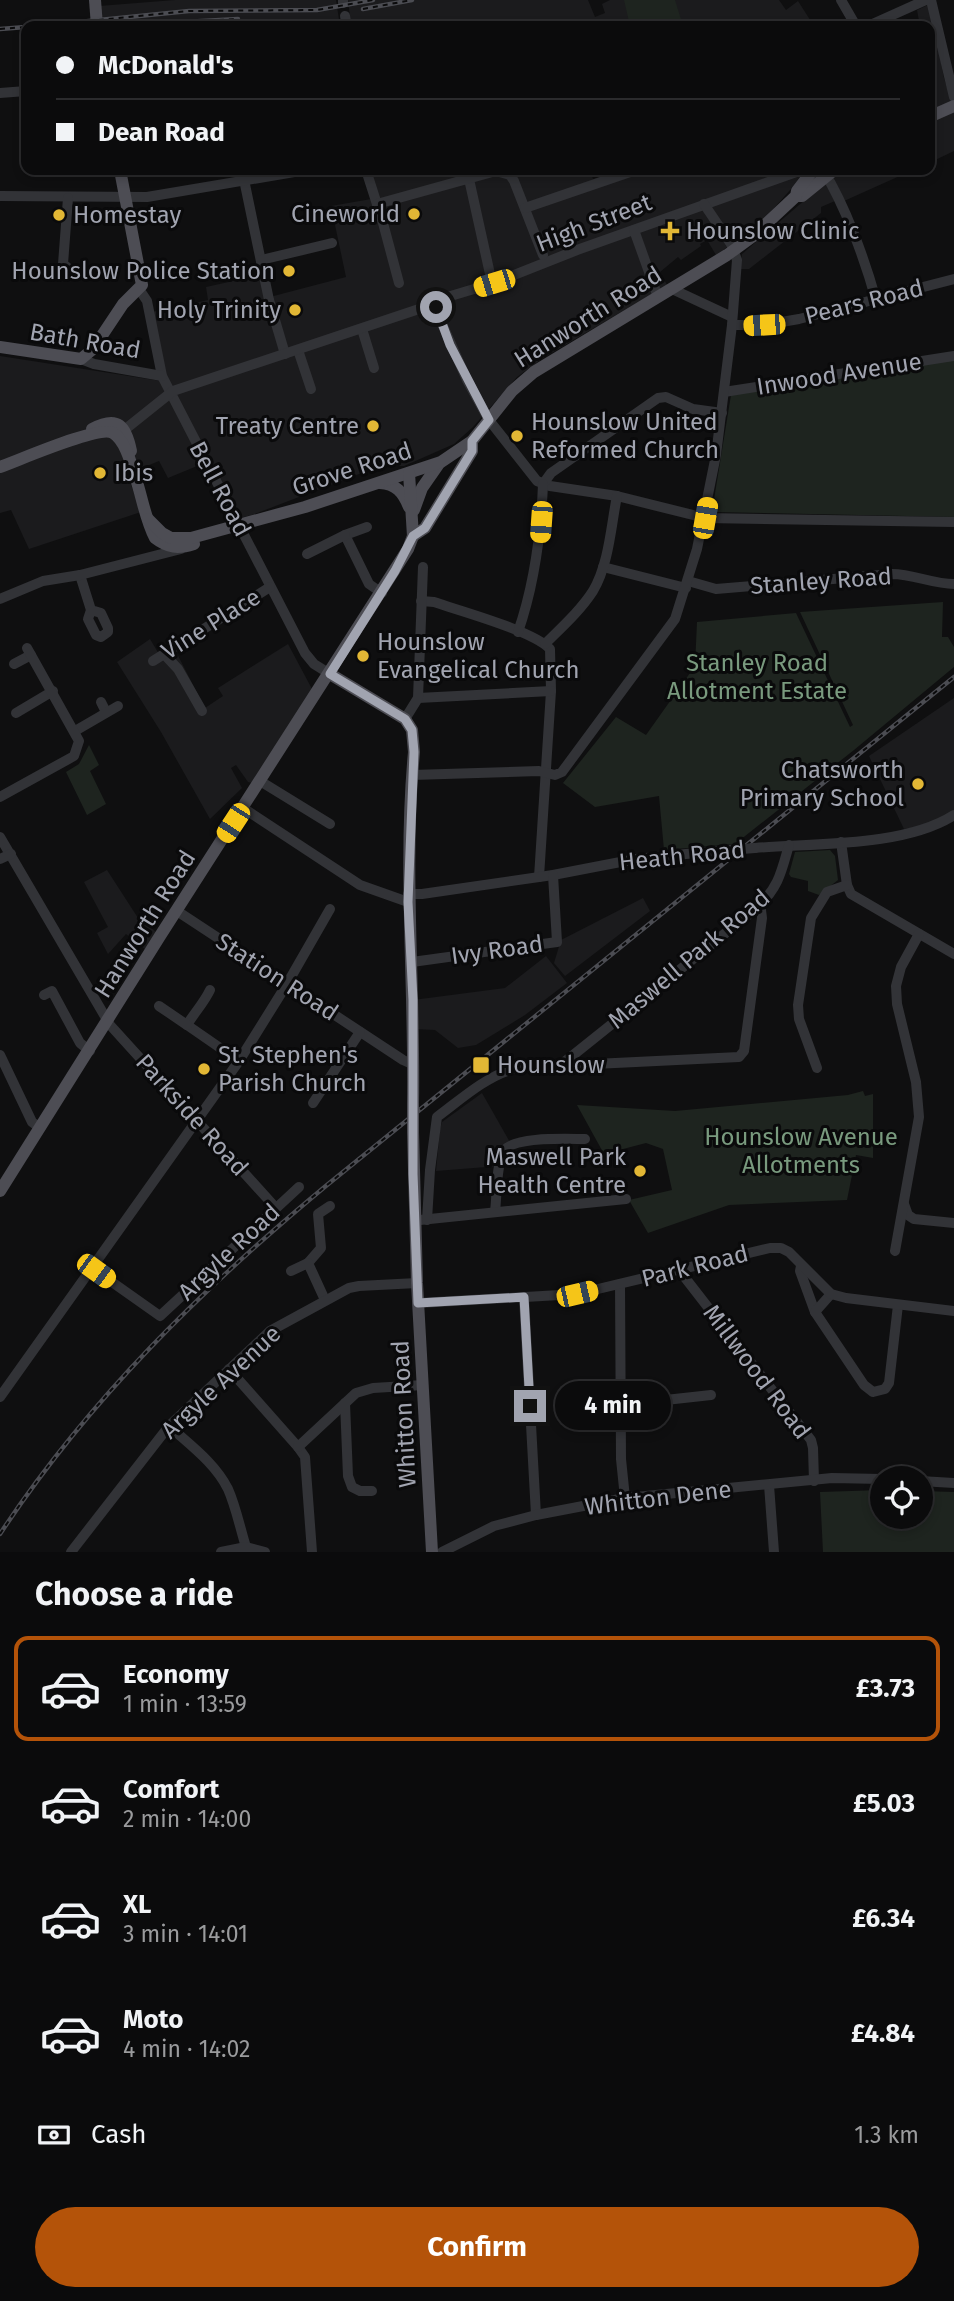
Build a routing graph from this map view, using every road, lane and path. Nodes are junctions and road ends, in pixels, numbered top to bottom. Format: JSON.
{"nodes":[{"id":1,"x":95,"y":0,"type":"edge"},
{"id":2,"x":841,"y":0,"type":"edge"},
{"id":3,"x":928,"y":0,"type":"edge"},
{"id":4,"x":97,"y":21,"type":"edge"},
{"id":5,"x":853,"y":21,"type":"edge"},
{"id":6,"x":880,"y":21,"type":"edge"},
{"id":7,"x":934,"y":21,"type":"edge"},
{"id":8,"x":935,"y":26,"type":"edge"},
{"id":9,"x":21,"y":91,"type":"edge"},
{"id":10,"x":0,"y":93,"type":"edge"},
{"id":11,"x":954,"y":97,"type":"edge"},
{"id":12,"x":954,"y":106,"type":"edge"},
{"id":13,"x":935,"y":114,"type":"edge"},
{"id":14,"x":954,"y":115,"type":"edge"},
{"id":15,"x":935,"y":123,"type":"edge"},
{"id":16,"x":121,"y":175,"type":"edge"},
{"id":17,"x":243,"y":175,"type":"edge"},
{"id":18,"x":368,"y":175,"type":"edge"},
{"id":19,"x":465,"y":175,"type":"edge"},
{"id":20,"x":468,"y":175,"type":"edge"},
{"id":21,"x":510,"y":175,"type":"edge"},
{"id":22,"x":621,"y":175,"type":"edge"},
{"id":23,"x":788,"y":175,"type":"edge"},
{"id":24,"x":819,"y":175,"type":"edge"},
{"id":25,"x":826,"y":175,"type":"edge"},
{"id":26,"x":0,"y":196,"type":"edge"},
{"id":27,"x":68,"y":198,"type":"junction"},
{"id":28,"x":126,"y":198,"type":"junction"},
{"id":29,"x":377,"y":204,"type":"junction"},
{"id":30,"x":704,"y":204,"type":"junction"},
{"id":31,"x":525,"y":208,"type":"junction"},
{"id":32,"x":634,"y":230,"type":"junction"},
{"id":33,"x":332,"y":243,"type":"dead end"},
{"id":34,"x":734,"y":250,"type":"junction"},
{"id":35,"x":543,"y":254,"type":"dead end"},
{"id":36,"x":261,"y":260,"type":"junction"},
{"id":37,"x":67,"y":267,"type":"dead end"},
{"id":38,"x":490,"y":274,"type":"dead end"},
{"id":39,"x":954,"y":279,"type":"edge"},
{"id":40,"x":399,"y":283,"type":"dead end"},
{"id":41,"x":139,"y":289,"type":"junction"},
{"id":42,"x":672,"y":289,"type":"junction"},
{"id":43,"x":658,"y":297,"type":"junction"},
{"id":44,"x":876,"y":300,"type":"junction"},
{"id":45,"x":434,"y":303,"type":"dead end"},
{"id":46,"x":732,"y":321,"type":"junction"},
{"id":47,"x":362,"y":329,"type":"junction"},
{"id":48,"x":0,"y":347,"type":"edge"},
{"id":49,"x":298,"y":350,"type":"junction"},
{"id":50,"x":285,"y":354,"type":"junction"},
{"id":51,"x":954,"y":356,"type":"edge"},
{"id":52,"x":81,"y":359,"type":"junction"},
{"id":53,"x":374,"y":368,"type":"dead end"},
{"id":54,"x":162,"y":376,"type":"junction"},
{"id":55,"x":311,"y":389,"type":"dead end"},
{"id":56,"x":172,"y":392,"type":"junction"},
{"id":57,"x":724,"y":392,"type":"junction"},
{"id":58,"x":722,"y":413,"type":"junction"},
{"id":59,"x":489,"y":420,"type":"junction"},
{"id":60,"x":128,"y":427,"type":"dead end"},
{"id":61,"x":472,"y":441,"type":"junction"},
{"id":62,"x":441,"y":462,"type":"junction"},
{"id":63,"x":0,"y":467,"type":"edge"},
{"id":64,"x":411,"y":473,"type":"junction"},
{"id":65,"x":378,"y":483,"type":"junction"},
{"id":66,"x":543,"y":484,"type":"junction"},
{"id":67,"x":617,"y":496,"type":"junction"},
{"id":68,"x":414,"y":512,"type":"junction"},
{"id":69,"x":705,"y":518,"type":"junction"},
{"id":70,"x":148,"y":519,"type":"junction"},
{"id":71,"x":954,"y":522,"type":"edge"},
{"id":72,"x":240,"y":526,"type":"junction"},
{"id":73,"x":367,"y":527,"type":"dead end"},
{"id":74,"x":225,"y":530,"type":"junction"},
{"id":75,"x":345,"y":535,"type":"junction"},
{"id":76,"x":413,"y":536,"type":"junction"},
{"id":77,"x":163,"y":545,"type":"junction"},
{"id":78,"x":190,"y":546,"type":"junction"},
{"id":79,"x":307,"y":554,"type":"dead end"},
{"id":80,"x":154,"y":557,"type":"junction"},
{"id":81,"x":423,"y":567,"type":"dead end"},
{"id":82,"x":603,"y":567,"type":"junction"},
{"id":83,"x":80,"y":575,"type":"junction"},
{"id":84,"x":954,"y":583,"type":"edge"},
{"id":85,"x":687,"y":584,"type":"junction"},
{"id":86,"x":270,"y":587,"type":"junction"},
{"id":87,"x":382,"y":593,"type":"junction"},
{"id":88,"x":0,"y":599,"type":"edge"},
{"id":89,"x":421,"y":601,"type":"junction"},
{"id":90,"x":91,"y":610,"type":"dead end"},
{"id":91,"x":518,"y":632,"type":"junction"},
{"id":92,"x":545,"y":643,"type":"junction"},
{"id":93,"x":164,"y":654,"type":"junction"},
{"id":94,"x":153,"y":661,"type":"dead end"},
{"id":95,"x":14,"y":664,"type":"dead end"},
{"id":96,"x":330,"y":674,"type":"junction"},
{"id":97,"x":53,"y":691,"type":"junction"},
{"id":98,"x":551,"y":691,"type":"junction"},
{"id":99,"x":418,"y":698,"type":"junction"},
{"id":100,"x":118,"y":705,"type":"dead end"},
{"id":101,"x":202,"y":711,"type":"dead end"},
{"id":102,"x":23,"y":712,"type":"dead end"},
{"id":103,"x":405,"y":719,"type":"junction"},
{"id":104,"x":75,"y":731,"type":"junction"},
{"id":105,"x":546,"y":774,"type":"junction"},
{"id":106,"x":412,"y":775,"type":"junction"},
{"id":107,"x":260,"y":781,"type":"junction"},
{"id":108,"x":0,"y":797,"type":"edge"},
{"id":109,"x":243,"y":808,"type":"junction"},
{"id":110,"x":954,"y":815,"type":"edge"},
{"id":111,"x":330,"y":824,"type":"dead end"},
{"id":112,"x":0,"y":837,"type":"edge"},
{"id":113,"x":841,"y":842,"type":"junction"},
{"id":114,"x":789,"y":845,"type":"junction"},
{"id":115,"x":11,"y":854,"type":"junction"},
{"id":116,"x":0,"y":859,"type":"edge"},
{"id":117,"x":553,"y":875,"type":"junction"},
{"id":118,"x":539,"y":877,"type":"junction"},
{"id":119,"x":847,"y":885,"type":"junction"},
{"id":120,"x":408,"y":898,"type":"junction"},
{"id":121,"x":758,"y":907,"type":"junction"},
{"id":122,"x":330,"y":909,"type":"dead end"},
{"id":123,"x":177,"y":911,"type":"junction"},
{"id":124,"x":919,"y":934,"type":"junction"},
{"id":125,"x":954,"y":954,"type":"edge"},
{"id":126,"x":412,"y":962,"type":"junction"},
{"id":127,"x":287,"y":984,"type":"junction"},
{"id":128,"x":210,"y":990,"type":"dead end"},
{"id":129,"x":44,"y":995,"type":"dead end"},
{"id":130,"x":159,"y":1006,"type":"dead end"},
{"id":131,"x":107,"y":1022,"type":"junction"},
{"id":132,"x":187,"y":1025,"type":"junction"},
{"id":133,"x":360,"y":1032,"type":"junction"},
{"id":134,"x":90,"y":1051,"type":"junction"},
{"id":135,"x":0,"y":1055,"type":"edge"},
{"id":136,"x":568,"y":1060,"type":"junction"},
{"id":137,"x":239,"y":1061,"type":"junction"},
{"id":138,"x":414,"y":1065,"type":"junction"},
{"id":139,"x":817,"y":1068,"type":"dead end"},
{"id":140,"x":313,"y":1103,"type":"dead end"},
{"id":141,"x":198,"y":1121,"type":"junction"},
{"id":142,"x":40,"y":1128,"type":"junction"},
{"id":143,"x":585,"y":1139,"type":"dead end"},
{"id":144,"x":4,"y":1175,"type":"edge"},
{"id":145,"x":299,"y":1187,"type":"dead end"},
{"id":146,"x":0,"y":1191,"type":"edge"},
{"id":147,"x":626,"y":1199,"type":"dead end"},
{"id":148,"x":904,"y":1200,"type":"junction"},
{"id":149,"x":330,"y":1206,"type":"dead end"},
{"id":150,"x":276,"y":1208,"type":"junction"},
{"id":151,"x":495,"y":1212,"type":"junction"},
{"id":152,"x":421,"y":1220,"type":"junction"},
{"id":153,"x":954,"y":1223,"type":"edge"},
{"id":154,"x":894,"y":1251,"type":"dead end"},
{"id":155,"x":309,"y":1263,"type":"junction"},
{"id":156,"x":801,"y":1266,"type":"junction"},
{"id":157,"x":92,"y":1268,"type":"junction"},
{"id":158,"x":679,"y":1270,"type":"junction"},
{"id":159,"x":291,"y":1271,"type":"dead end"},
{"id":160,"x":417,"y":1283,"type":"junction"},
{"id":161,"x":620,"y":1284,"type":"junction"},
{"id":162,"x":831,"y":1294,"type":"junction"},
{"id":163,"x":524,"y":1297,"type":"junction"},
{"id":164,"x":325,"y":1300,"type":"junction"},
{"id":165,"x":418,"y":1303,"type":"junction"},
{"id":166,"x":898,"y":1305,"type":"junction"},
{"id":167,"x":954,"y":1311,"type":"edge"},
{"id":168,"x":815,"y":1312,"type":"junction"},
{"id":169,"x":229,"y":1370,"type":"junction"},
{"id":170,"x":423,"y":1385,"type":"junction"},
{"id":171,"x":711,"y":1395,"type":"dead end"},
{"id":172,"x":0,"y":1396,"type":"edge"},
{"id":173,"x":345,"y":1403,"type":"junction"},
{"id":174,"x":620,"y":1405,"type":"junction"},
{"id":175,"x":169,"y":1426,"type":"junction"},
{"id":176,"x":298,"y":1447,"type":"junction"},
{"id":177,"x":870,"y":1479,"type":"edge"},
{"id":178,"x":814,"y":1481,"type":"junction"},
{"id":179,"x":933,"y":1481,"type":"edge"},
{"id":180,"x":954,"y":1483,"type":"edge"},
{"id":181,"x":769,"y":1485,"type":"junction"},
{"id":182,"x":372,"y":1491,"type":"dead end"},
{"id":183,"x":625,"y":1498,"type":"junction"},
{"id":184,"x":536,"y":1515,"type":"junction"},
{"id":185,"x":246,"y":1547,"type":"junction"},
{"id":186,"x":74,"y":1548,"type":"edge"},
{"id":187,"x":85,"y":1552,"type":"edge"},
{"id":188,"x":221,"y":1552,"type":"edge"},
{"id":189,"x":265,"y":1552,"type":"edge"},
{"id":190,"x":312,"y":1552,"type":"edge"},
{"id":191,"x":432,"y":1552,"type":"edge"},
{"id":192,"x":442,"y":1552,"type":"edge"},
{"id":193,"x":774,"y":1552,"type":"edge"}],
"edges":[{"from":1,"to":4,"type":"main road"},
{"from":2,"to":5,"type":"street"},
{"from":3,"to":6,"type":"street"},
{"from":3,"to":7,"type":"street"},
{"from":8,"to":11,"type":"street"},
{"from":9,"to":10,"type":"street"},
{"from":12,"to":13,"type":"main road"},
{"from":14,"to":15,"type":"main road"},
{"from":16,"to":28,"type":"main road"},
{"from":17,"to":28,"type":"street"},
{"from":17,"to":36,"type":"street"},
{"from":18,"to":29,"type":"street"},
{"from":19,"to":29,"type":"street"},
{"from":20,"to":38,"type":"street"},
{"from":21,"to":31,"type":"street"},
{"from":22,"to":31,"type":"street"},
{"from":23,"to":30,"type":"street","name":"High Street"},
{"from":24,"to":34,"type":"main road","name":"Hanworth Road"},
{"from":25,"to":44,"type":"street"},
{"from":26,"to":27,"type":"street"},
{"from":27,"to":28,"type":"street"},
{"from":27,"to":37,"type":"street"},
{"from":28,"to":41,"type":"main road"},
{"from":29,"to":40,"type":"street"},
{"from":30,"to":32,"type":"street","name":"High Street"},
{"from":30,"to":34,"type":"street"},
{"from":31,"to":35,"type":"street"},
{"from":32,"to":43,"type":"street"},
{"from":32,"to":59,"type":"street","name":"High Street"},
{"from":33,"to":36,"type":"street"},
{"from":34,"to":42,"type":"main road","name":"Hanworth Road"},
{"from":34,"to":46,"type":"street"},
{"from":36,"to":50,"type":"street"},
{"from":39,"to":44,"type":"street","name":"Pears Road"},
{"from":41,"to":52,"type":"main road"},
{"from":41,"to":54,"type":"street","name":"Bell Road"},
{"from":42,"to":43,"type":"main road","name":"Hanworth Road"},
{"from":42,"to":46,"type":"street"},
{"from":43,"to":59,"type":"main road","name":"Hanworth Road"},
{"from":44,"to":46,"type":"street","name":"Pears Road"},
{"from":45,"to":47,"type":"street"},
{"from":46,"to":57,"type":"street"},
{"from":47,"to":49,"type":"street"},
{"from":47,"to":53,"type":"street"},
{"from":48,"to":52,"type":"main road","name":"Bath Road"},
{"from":49,"to":50,"type":"street"},
{"from":49,"to":55,"type":"street"},
{"from":50,"to":56,"type":"street"},
{"from":51,"to":57,"type":"street","name":"Inwood Avenue"},
{"from":52,"to":54,"type":"street","name":"Bath Road"},
{"from":54,"to":56,"type":"street","name":"Bell Road"},
{"from":56,"to":60,"type":"street"},
{"from":56,"to":72,"type":"street","name":"Bell Road"},
{"from":57,"to":58,"type":"street"},
{"from":58,"to":66,"type":"street"},
{"from":58,"to":69,"type":"street"},
{"from":59,"to":61,"type":"main road","name":"Hanworth Road"},
{"from":59,"to":66,"type":"street","name":"High Street"},
{"from":61,"to":62,"type":"main road","name":"Grove Road"},
{"from":61,"to":76,"type":"main road","name":"Hanworth Road"},
{"from":62,"to":64,"type":"main road","name":"Grove Road"},
{"from":62,"to":68,"type":"main road","name":"Hanworth Road"},
{"from":63,"to":70,"type":"main road"},
{"from":64,"to":65,"type":"main road","name":"Grove Road"},
{"from":64,"to":68,"type":"main road","name":"Hanworth Road"},
{"from":65,"to":68,"type":"main road"},
{"from":65,"to":72,"type":"main road","name":"Grove Road"},
{"from":66,"to":67,"type":"street"},
{"from":66,"to":91,"type":"street"},
{"from":67,"to":69,"type":"street"},
{"from":67,"to":82,"type":"street"},
{"from":68,"to":76,"type":"main road","name":"Hanworth Road"},
{"from":69,"to":71,"type":"street"},
{"from":69,"to":85,"type":"street"},
{"from":70,"to":74,"type":"main road"},
{"from":70,"to":77,"type":"main road"},
{"from":72,"to":74,"type":"main road","name":"Grove Road"},
{"from":72,"to":86,"type":"street","name":"Bell Road"},
{"from":73,"to":75,"type":"street"},
{"from":74,"to":78,"type":"main road"},
{"from":75,"to":79,"type":"street"},
{"from":75,"to":87,"type":"street"},
{"from":76,"to":87,"type":"main road","name":"Hanworth Road"},
{"from":77,"to":78,"type":"main road"},
{"from":77,"to":80,"type":"street"},
{"from":78,"to":80,"type":"street"},
{"from":80,"to":83,"type":"street"},
{"from":81,"to":89,"type":"street"},
{"from":82,"to":85,"type":"street","name":"Stanley Road"},
{"from":82,"to":92,"type":"street"},
{"from":83,"to":88,"type":"street"},
{"from":83,"to":90,"type":"street"},
{"from":84,"to":85,"type":"street","name":"Stanley Road"},
{"from":85,"to":105,"type":"street"},
{"from":86,"to":93,"type":"street","name":"Vine Place"},
{"from":86,"to":96,"type":"street","name":"Bell Road"},
{"from":87,"to":96,"type":"main road","name":"Hanworth Road"},
{"from":89,"to":91,"type":"street"},
{"from":89,"to":99,"type":"street"},
{"from":91,"to":92,"type":"street"},
{"from":92,"to":98,"type":"street"},
{"from":93,"to":94,"type":"street","name":"Vine Place"},
{"from":93,"to":101,"type":"street"},
{"from":95,"to":97,"type":"street"},
{"from":96,"to":103,"type":"main road"},
{"from":96,"to":107,"type":"main road","name":"Hanworth Road"},
{"from":97,"to":102,"type":"street"},
{"from":97,"to":104,"type":"street"},
{"from":98,"to":99,"type":"street"},
{"from":98,"to":105,"type":"street"},
{"from":99,"to":103,"type":"street"},
{"from":100,"to":104,"type":"street"},
{"from":103,"to":106,"type":"main road","name":"Whitton Road"},
{"from":104,"to":108,"type":"street"},
{"from":105,"to":106,"type":"street"},
{"from":105,"to":118,"type":"street"},
{"from":106,"to":120,"type":"main road","name":"Whitton Road"},
{"from":107,"to":109,"type":"main road","name":"Hanworth Road"},
{"from":107,"to":111,"type":"street"},
{"from":109,"to":120,"type":"street"},
{"from":109,"to":123,"type":"main road","name":"Hanworth Road"},
{"from":110,"to":113,"type":"street","name":"Heath Road"},
{"from":112,"to":115,"type":"street","name":"Parkside Road"},
{"from":113,"to":114,"type":"street","name":"Heath Road"},
{"from":113,"to":119,"type":"street"},
{"from":114,"to":117,"type":"street","name":"Heath Road","bridge":true},
{"from":114,"to":121,"type":"street","name":"Maswell Park Road"},
{"from":115,"to":116,"type":"street"},
{"from":115,"to":131,"type":"street","name":"Parkside Road"},
{"from":117,"to":118,"type":"street","name":"Heath Road"},
{"from":117,"to":126,"type":"street","name":"Ivy Road"},
{"from":118,"to":120,"type":"street","name":"Heath Road"},
{"from":119,"to":124,"type":"street"},
{"from":119,"to":139,"type":"street"},
{"from":120,"to":126,"type":"main road","name":"Whitton Road"},
{"from":121,"to":136,"type":"street","name":"Maswell Park Road"},
{"from":121,"to":136,"type":"street"},
{"from":122,"to":127,"type":"street"},
{"from":123,"to":127,"type":"street","name":"Station Road"},
{"from":123,"to":131,"type":"main road","name":"Hanworth Road"},
{"from":124,"to":125,"type":"street"},
{"from":124,"to":148,"type":"street"},
{"from":126,"to":138,"type":"main road","name":"Whitton Road"},
{"from":127,"to":133,"type":"street","name":"Station Road"},
{"from":127,"to":137,"type":"street"},
{"from":128,"to":132,"type":"street"},
{"from":129,"to":134,"type":"street"},
{"from":130,"to":132,"type":"street"},
{"from":131,"to":134,"type":"main road","name":"Hanworth Road"},
{"from":131,"to":141,"type":"street","name":"Parkside Road"},
{"from":132,"to":137,"type":"street"},
{"from":133,"to":138,"type":"street","name":"Station Road"},
{"from":133,"to":140,"type":"street"},
{"from":134,"to":142,"type":"main road","name":"Hanworth Road"},
{"from":135,"to":142,"type":"street"},
{"from":136,"to":152,"type":"street","name":"Maswell Park Road"},
{"from":137,"to":141,"type":"street"},
{"from":138,"to":152,"type":"main road","name":"Whitton Road","bridge":true},
{"from":141,"to":150,"type":"street","name":"Parkside Road"},
{"from":141,"to":157,"type":"street"},
{"from":142,"to":144,"type":"main road","name":"Hanworth Road"},
{"from":143,"to":151,"type":"street"},
{"from":144,"to":146,"type":"main road","name":"Hanworth Road"},
{"from":145,"to":150,"type":"street","name":"Argyle Road"},
{"from":147,"to":151,"type":"street"},
{"from":148,"to":153,"type":"street"},
{"from":148,"to":154,"type":"street"},
{"from":149,"to":155,"type":"street"},
{"from":150,"to":157,"type":"street","name":"Argyle Road"},
{"from":151,"to":152,"type":"street"},
{"from":152,"to":160,"type":"main road","name":"Whitton Road"},
{"from":155,"to":159,"type":"street"},
{"from":155,"to":164,"type":"street"},
{"from":156,"to":158,"type":"street","name":"Park Road"},
{"from":156,"to":162,"type":"street","name":"Park Road"},
{"from":156,"to":168,"type":"street"},
{"from":157,"to":172,"type":"street"},
{"from":158,"to":161,"type":"street","name":"Park Road"},
{"from":158,"to":178,"type":"street","name":"Millwood Road"},
{"from":160,"to":164,"type":"street","name":"Argyle Avenue"},
{"from":160,"to":165,"type":"main road","name":"Whitton Road"},
{"from":161,"to":163,"type":"street","name":"Park Road"},
{"from":161,"to":174,"type":"street"},
{"from":162,"to":166,"type":"street"},
{"from":162,"to":168,"type":"street"},
{"from":163,"to":165,"type":"street","name":"Park Road"},
{"from":163,"to":184,"type":"street"},
{"from":164,"to":169,"type":"street","name":"Argyle Avenue"},
{"from":165,"to":170,"type":"main road","name":"Whitton Road"},
{"from":166,"to":167,"type":"street"},
{"from":166,"to":168,"type":"street"},
{"from":169,"to":175,"type":"street","name":"Argyle Avenue"},
{"from":169,"to":176,"type":"street"},
{"from":170,"to":173,"type":"street"},
{"from":170,"to":191,"type":"main road","name":"Whitton Road"},
{"from":171,"to":174,"type":"street"},
{"from":173,"to":176,"type":"street"},
{"from":173,"to":182,"type":"street"},
{"from":174,"to":183,"type":"street"},
{"from":175,"to":185,"type":"street"},
{"from":175,"to":186,"type":"street","name":"Argyle Avenue"},
{"from":176,"to":190,"type":"street"},
{"from":177,"to":178,"type":"street","name":"Whitton Dene"},
{"from":178,"to":181,"type":"street","name":"Whitton Dene"},
{"from":179,"to":180,"type":"street"},
{"from":181,"to":183,"type":"street","name":"Whitton Dene"},
{"from":181,"to":193,"type":"street"},
{"from":183,"to":184,"type":"street","name":"Whitton Dene"},
{"from":184,"to":192,"type":"street","name":"Whitton Dene"},
{"from":185,"to":188,"type":"street"},
{"from":185,"to":189,"type":"street"},
{"from":186,"to":187,"type":"street"}]}
